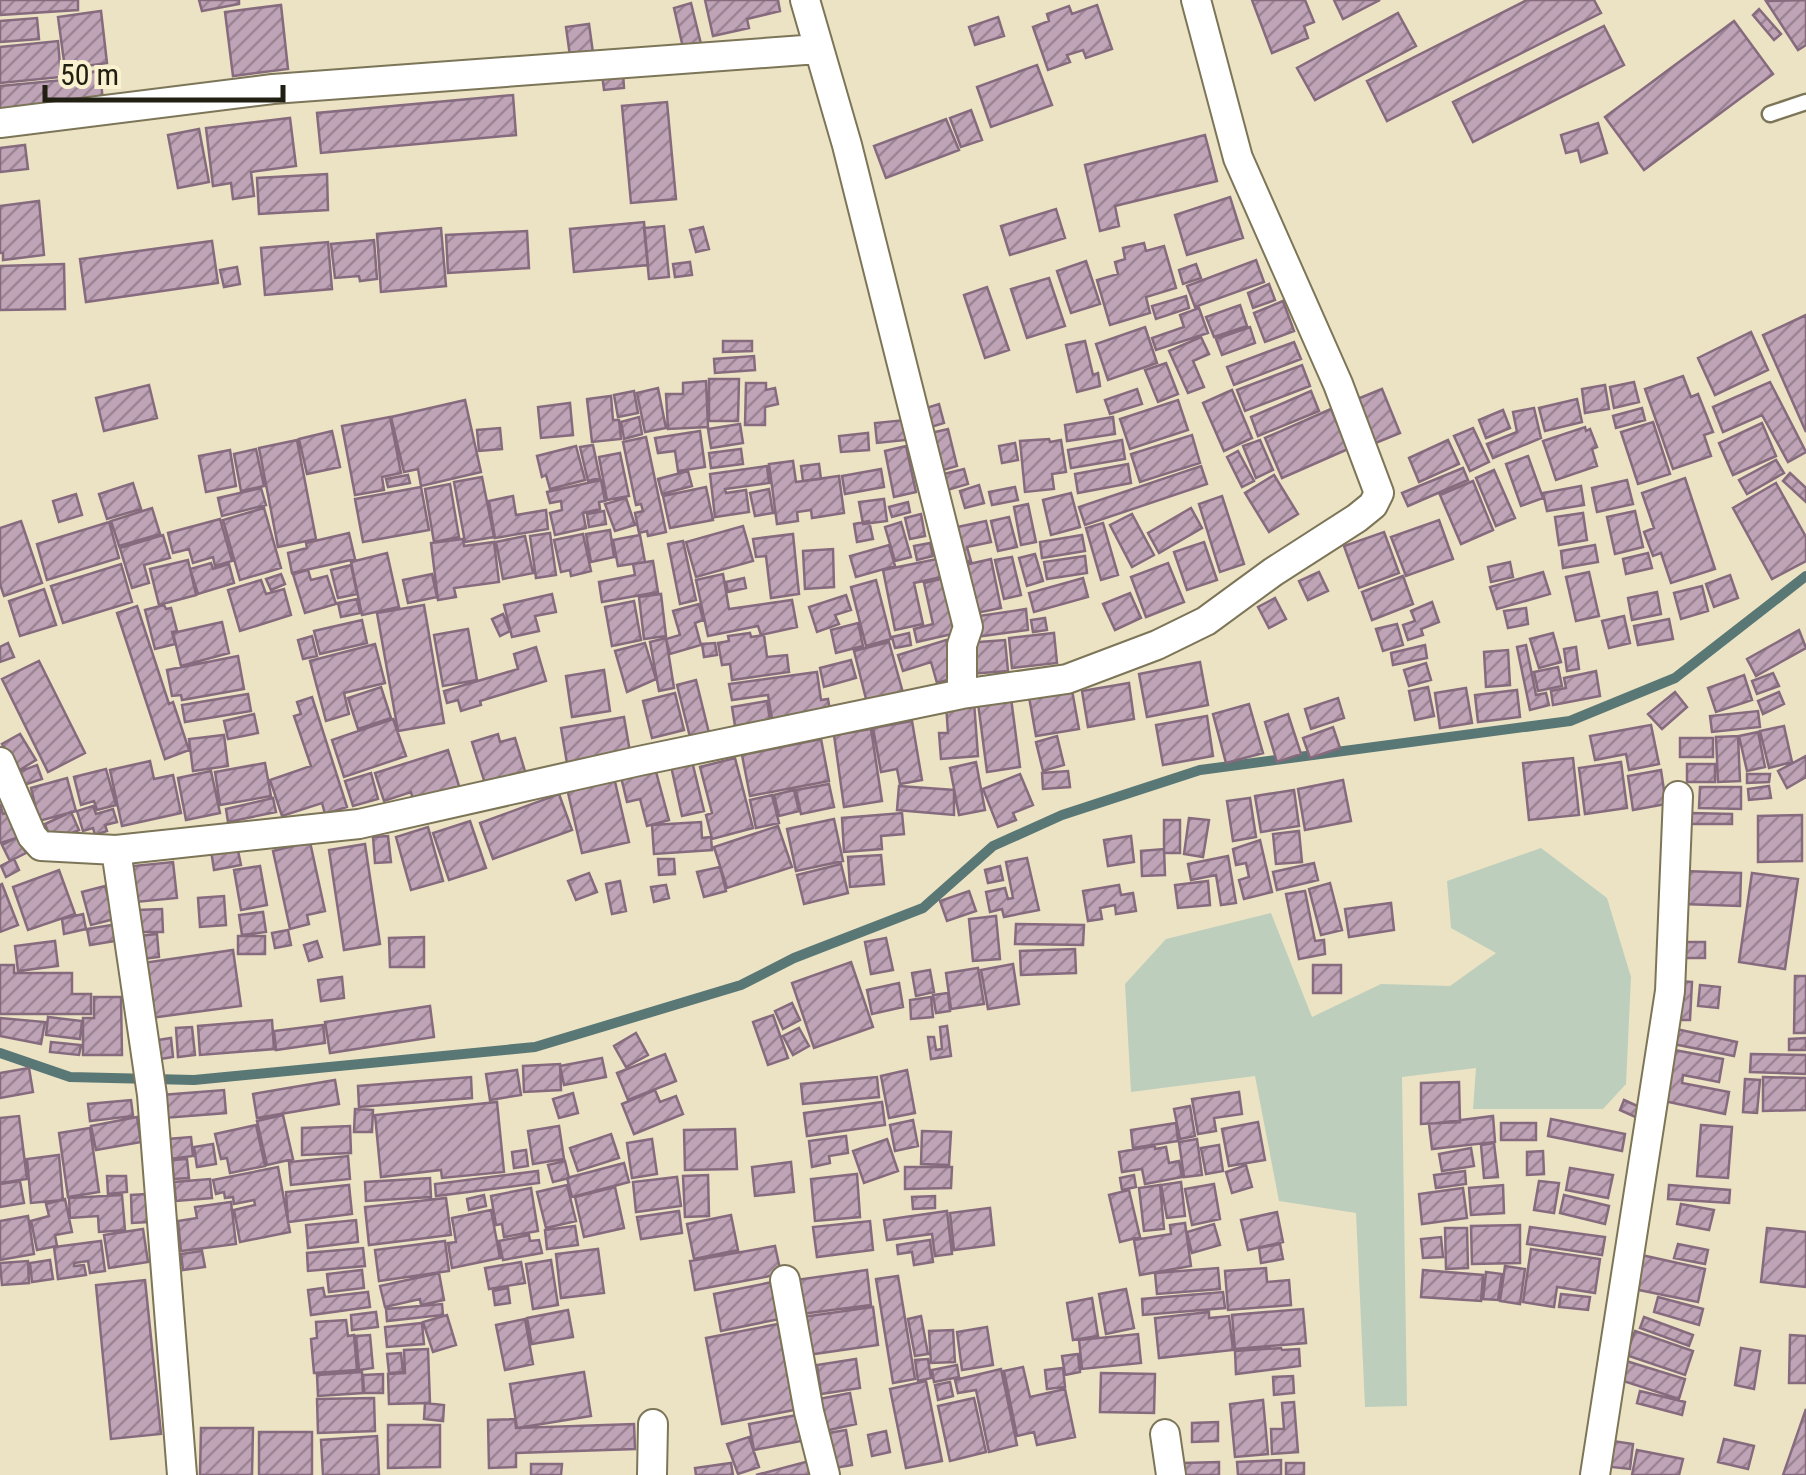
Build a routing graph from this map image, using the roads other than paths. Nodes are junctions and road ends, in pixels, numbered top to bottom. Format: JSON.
{"nodes":[{"id":1,"x":805,"y":0,"type":"edge"},
{"id":2,"x":1196,"y":0,"type":"edge"},
{"id":3,"x":818,"y":49,"type":"junction"},
{"id":4,"x":1806,"y":102,"type":"edge"},
{"id":5,"x":1770,"y":114,"type":"dead end"},
{"id":6,"x":0,"y":123,"type":"edge"},
{"id":7,"x":962,"y":694,"type":"junction"},
{"id":8,"x":0,"y":762,"type":"edge"},
{"id":9,"x":1678,"y":796,"type":"dead end"},
{"id":10,"x":116,"y":850,"type":"junction"},
{"id":11,"x":785,"y":1280,"type":"dead end"},
{"id":12,"x":653,"y":1424,"type":"dead end"},
{"id":13,"x":1165,"y":1434,"type":"dead end"},
{"id":14,"x":182,"y":1475,"type":"edge"},
{"id":15,"x":652,"y":1475,"type":"edge"},
{"id":16,"x":826,"y":1475,"type":"edge"},
{"id":17,"x":1172,"y":1475,"type":"edge"},
{"id":18,"x":1595,"y":1475,"type":"edge"}],
"edges":[{"from":1,"to":3,"type":"street"},
{"from":2,"to":7,"type":"street"},
{"from":3,"to":6,"type":"street"},
{"from":3,"to":7,"type":"street"},
{"from":4,"to":5,"type":"lane"},
{"from":7,"to":10,"type":"street"},
{"from":8,"to":10,"type":"street"},
{"from":9,"to":18,"type":"street"},
{"from":10,"to":14,"type":"street"},
{"from":11,"to":16,"type":"street"},
{"from":12,"to":15,"type":"street"},
{"from":13,"to":17,"type":"street"}]}
